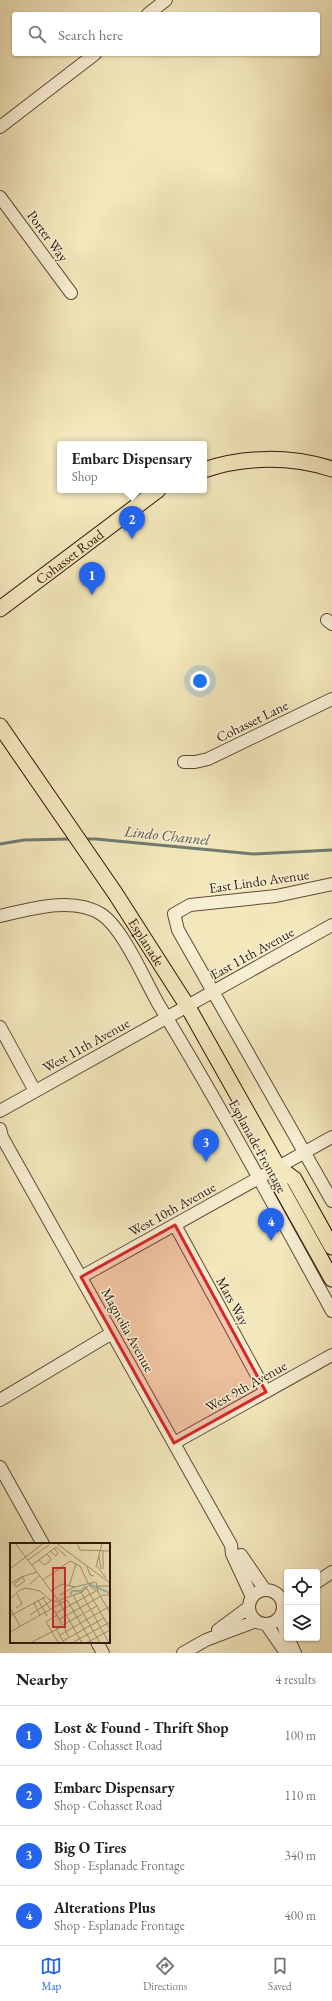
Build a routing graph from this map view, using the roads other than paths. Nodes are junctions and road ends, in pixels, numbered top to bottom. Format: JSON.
{"nodes":[{"id":1,"x":166,"y":0,"type":"edge"},
{"id":2,"x":151,"y":12,"type":"edge"},
{"id":3,"x":92,"y":56,"type":"edge"},
{"id":4,"x":0,"y":127,"type":"edge"},
{"id":5,"x":0,"y":197,"type":"edge"},
{"id":6,"x":71,"y":293,"type":"dead end"},
{"id":7,"x":207,"y":469,"type":"edge"},
{"id":8,"x":332,"y":469,"type":"edge"},
{"id":9,"x":154,"y":493,"type":"edge"},
{"id":10,"x":0,"y":609,"type":"edge"},
{"id":11,"x":332,"y":699,"type":"edge"},
{"id":12,"x":0,"y":726,"type":"edge"},
{"id":13,"x":184,"y":762,"type":"dead end"},
{"id":14,"x":332,"y":884,"type":"edge"},
{"id":15,"x":0,"y":916,"type":"edge"},
{"id":16,"x":332,"y":925,"type":"edge"},
{"id":17,"x":214,"y":991,"type":"junction"},
{"id":18,"x":188,"y":1007,"type":"junction"},
{"id":19,"x":167,"y":1018,"type":"junction"},
{"id":20,"x":0,"y":1027,"type":"edge"},
{"id":21,"x":35,"y":1090,"type":"junction"},
{"id":22,"x":0,"y":1111,"type":"edge"},
{"id":23,"x":0,"y":1129,"type":"edge"},
{"id":24,"x":332,"y":1137,"type":"edge"},
{"id":25,"x":305,"y":1152,"type":"junction"},
{"id":26,"x":278,"y":1167,"type":"junction"},
{"id":27,"x":257,"y":1178,"type":"junction"},
{"id":28,"x":332,"y":1201,"type":"edge"},
{"id":29,"x":175,"y":1225,"type":"junction"},
{"id":30,"x":332,"y":1247,"type":"edge"},
{"id":31,"x":81,"y":1277,"type":"junction"},
{"id":32,"x":332,"y":1279,"type":"edge"},
{"id":33,"x":332,"y":1311,"type":"edge"},
{"id":34,"x":112,"y":1333,"type":"junction"},
{"id":35,"x":332,"y":1355,"type":"edge"},
{"id":36,"x":266,"y":1392,"type":"junction"},
{"id":37,"x":0,"y":1400,"type":"edge"},
{"id":38,"x":174,"y":1443,"type":"junction"},
{"id":39,"x":0,"y":1467,"type":"edge"},
{"id":40,"x":42,"y":1543,"type":"edge"},
{"id":41,"x":231,"y":1545,"type":"junction"},
{"id":42,"x":332,"y":1568,"type":"edge"},
{"id":43,"x":332,"y":1572,"type":"edge"},
{"id":44,"x":320,"y":1573,"type":"edge"},
{"id":45,"x":320,"y":1580,"type":"edge"},
{"id":46,"x":284,"y":1589,"type":"edge"},
{"id":47,"x":269,"y":1592,"type":"junction"},
{"id":48,"x":250,"y":1602,"type":"junction"},
{"id":49,"x":283,"y":1608,"type":"edge"},
{"id":50,"x":262,"y":1623,"type":"junction"},
{"id":51,"x":206,"y":1640,"type":"junction"},
{"id":52,"x":289,"y":1641,"type":"edge"},
{"id":53,"x":98,"y":1643,"type":"edge"},
{"id":54,"x":103,"y":1653,"type":"edge"},
{"id":55,"x":183,"y":1653,"type":"edge"},
{"id":56,"x":286,"y":1653,"type":"edge"},
{"id":57,"x":295,"y":1653,"type":"edge"}],
"edges":[{"from":1,"to":2,"type":"street"},
{"from":3,"to":4,"type":"street"},
{"from":5,"to":6,"type":"street","name":"Porter Way"},
{"from":7,"to":8,"type":"main road"},
{"from":9,"to":10,"type":"main road","name":"Cohasset Road"},
{"from":11,"to":13,"type":"street","name":"Cohasset Lane"},
{"from":12,"to":18,"type":"main road","name":"Esplanade"},
{"from":14,"to":17,"type":"street","name":"East Lindo Avenue"},
{"from":15,"to":19,"type":"street","name":"Esplanade Frontage"},
{"from":16,"to":17,"type":"street","name":"East 11th Avenue"},
{"from":17,"to":18,"type":"street","name":"East 11th Avenue"},
{"from":17,"to":25,"type":"street"},
{"from":18,"to":19,"type":"street","name":"West 11th Avenue"},
{"from":18,"to":26,"type":"main road","name":"Esplanade"},
{"from":19,"to":21,"type":"street","name":"West 11th Avenue"},
{"from":19,"to":27,"type":"street","name":"Esplanade Frontage"},
{"from":20,"to":21,"type":"street"},
{"from":21,"to":22,"type":"street","name":"West 11th Avenue"},
{"from":23,"to":31,"type":"street","name":"Magnolia Avenue"},
{"from":24,"to":25,"type":"street","name":"West 10th Avenue"},
{"from":25,"to":26,"type":"street","name":"West 10th Avenue"},
{"from":25,"to":28,"type":"street"},
{"from":26,"to":27,"type":"street","name":"West 10th Avenue"},
{"from":26,"to":30,"type":"main road","name":"Esplanade"},
{"from":26,"to":32,"type":"main road","name":"Esplanade"},
{"from":27,"to":29,"type":"street","name":"West 10th Avenue"},
{"from":27,"to":33,"type":"street","name":"Esplanade Frontage"},
{"from":29,"to":31,"type":"street","name":"West 10th Avenue"},
{"from":29,"to":36,"type":"street","name":"Mars Way"},
{"from":31,"to":34,"type":"street","name":"Magnolia Avenue"},
{"from":34,"to":37,"type":"street"},
{"from":34,"to":38,"type":"street","name":"Magnolia Avenue"},
{"from":35,"to":36,"type":"street","name":"West 9th Avenue"},
{"from":36,"to":38,"type":"street","name":"West 9th Avenue"},
{"from":38,"to":41,"type":"street","name":"Magnolia Avenue"},
{"from":39,"to":40,"type":"street"},
{"from":41,"to":47,"type":"street","name":"Magnolia Avenue"},
{"from":41,"to":48,"type":"street","name":"Magnolia Avenue"},
{"from":42,"to":44,"type":"street"},
{"from":43,"to":45,"type":"street"},
{"from":46,"to":47,"type":"street"},
{"from":47,"to":48,"type":"street"},
{"from":47,"to":49,"type":"street"},
{"from":48,"to":50,"type":"street"},
{"from":48,"to":51,"type":"street"},
{"from":49,"to":50,"type":"street"},
{"from":50,"to":51,"type":"street"},
{"from":50,"to":56,"type":"street"},
{"from":51,"to":55,"type":"street"},
{"from":52,"to":57,"type":"street"},
{"from":53,"to":54,"type":"street"}]}
